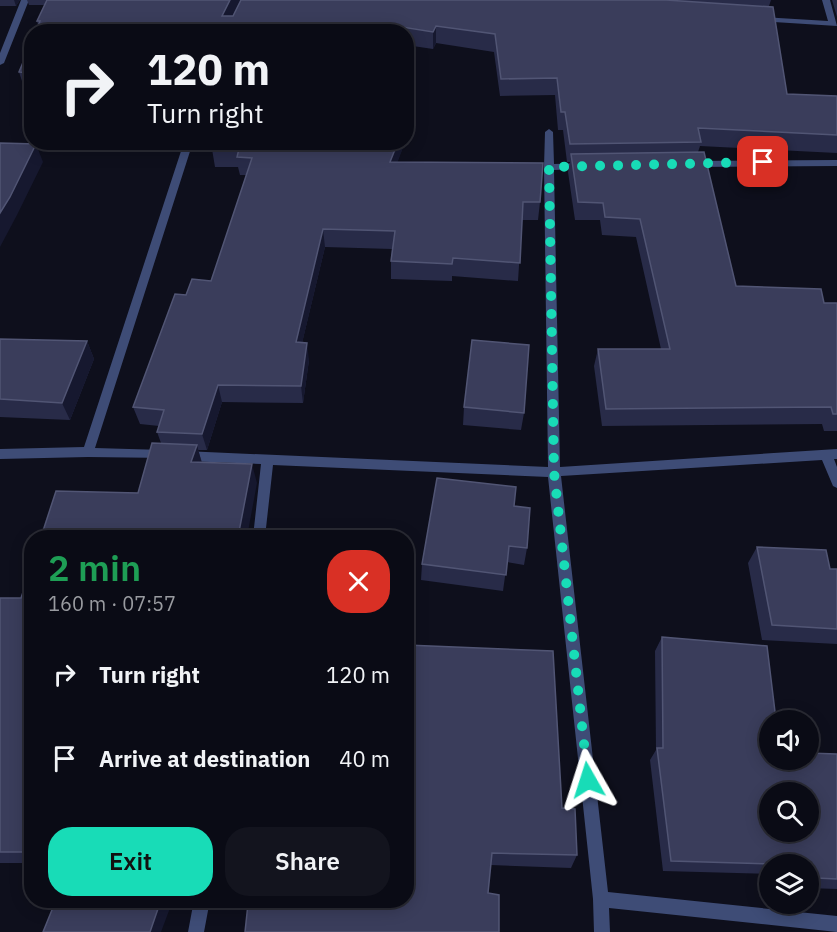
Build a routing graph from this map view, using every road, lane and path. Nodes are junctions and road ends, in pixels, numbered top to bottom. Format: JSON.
{"nodes":[{"id":1,"x":25,"y":0,"type":"edge"},
{"id":2,"x":826,"y":0,"type":"edge"},
{"id":3,"x":749,"y":19,"type":"edge"},
{"id":4,"x":835,"y":24,"type":"edge"},
{"id":5,"x":0,"y":63,"type":"edge"},
{"id":6,"x":549,"y":132,"type":"dead end"},
{"id":7,"x":186,"y":150,"type":"edge"},
{"id":8,"x":837,"y":163,"type":"edge"},
{"id":9,"x":680,"y":164,"type":"edge"},
{"id":10,"x":597,"y":166,"type":"edge"},
{"id":11,"x":549,"y":167,"type":"junction"},
{"id":12,"x":88,"y":452,"type":"junction"},
{"id":13,"x":0,"y":454,"type":"edge"},
{"id":14,"x":831,"y":454,"type":"edge"},
{"id":15,"x":267,"y":460,"type":"junction"},
{"id":16,"x":554,"y":472,"type":"junction"},
{"id":17,"x":837,"y":483,"type":"edge"},
{"id":18,"x":260,"y":530,"type":"edge"},
{"id":19,"x":601,"y":899,"type":"junction"},
{"id":20,"x":200,"y":908,"type":"edge"},
{"id":21,"x":837,"y":924,"type":"edge"},
{"id":22,"x":196,"y":932,"type":"edge"},
{"id":23,"x":602,"y":932,"type":"edge"}],
"edges":[{"from":1,"to":5,"type":"street"},
{"from":2,"to":4,"type":"street"},
{"from":3,"to":4,"type":"street"},
{"from":6,"to":11,"type":"street"},
{"from":7,"to":12,"type":"street"},
{"from":8,"to":9,"type":"street"},
{"from":10,"to":11,"type":"street"},
{"from":11,"to":16,"type":"street"},
{"from":12,"to":13,"type":"street"},
{"from":12,"to":15,"type":"street"},
{"from":14,"to":16,"type":"street"},
{"from":14,"to":17,"type":"street"},
{"from":15,"to":16,"type":"street"},
{"from":15,"to":18,"type":"street"},
{"from":16,"to":19,"type":"street"},
{"from":19,"to":21,"type":"street"},
{"from":19,"to":23,"type":"street"},
{"from":20,"to":22,"type":"street"}]}
